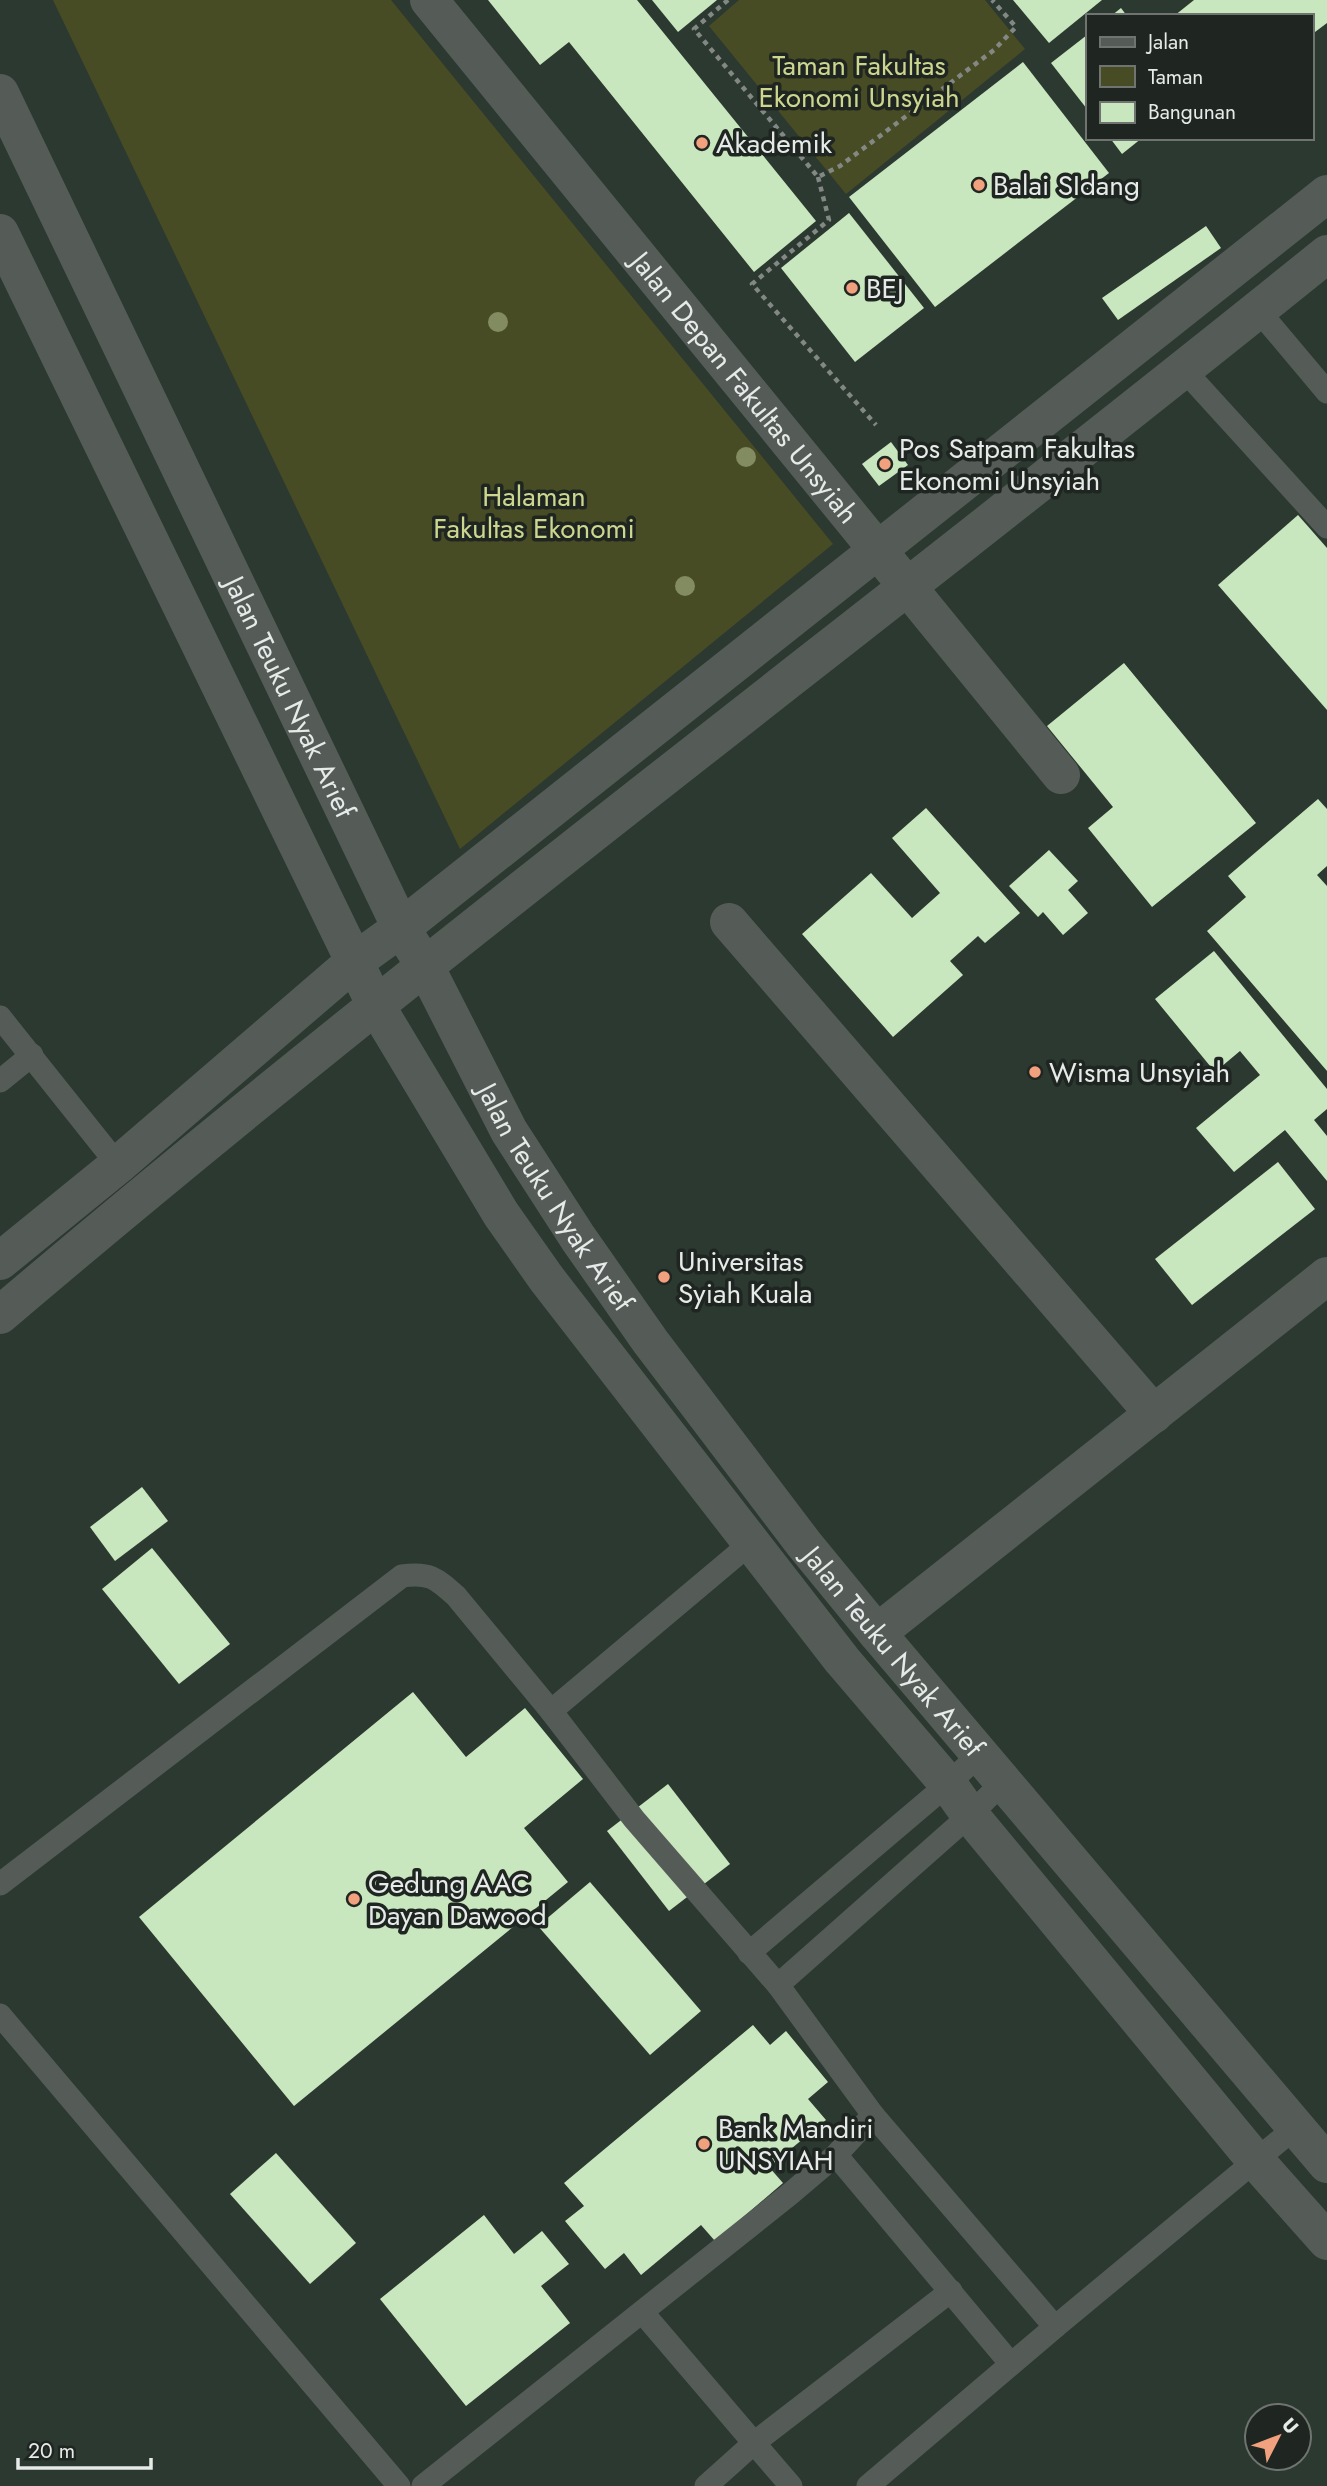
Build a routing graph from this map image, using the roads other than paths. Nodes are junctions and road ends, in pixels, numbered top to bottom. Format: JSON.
{"nodes":[{"id":1,"x":429,"y":0,"type":"edge"},
{"id":2,"x":0,"y":93,"type":"edge"},
{"id":3,"x":1327,"y":194,"type":"edge"},
{"id":4,"x":0,"y":233,"type":"edge"},
{"id":5,"x":1327,"y":254,"type":"edge"},
{"id":6,"x":1258,"y":310,"type":"junction"},
{"id":7,"x":1184,"y":370,"type":"junction"},
{"id":8,"x":1327,"y":392,"type":"edge"},
{"id":9,"x":1327,"y":527,"type":"edge"},
{"id":10,"x":877,"y":549,"type":"junction"},
{"id":11,"x":907,"y":586,"type":"junction"},
{"id":12,"x":1061,"y":775,"type":"dead end"},
{"id":13,"x":729,"y":922,"type":"dead end"},
{"id":14,"x":401,"y":928,"type":"junction"},
{"id":15,"x":354,"y":962,"type":"junction"},
{"id":16,"x":425,"y":966,"type":"junction"},
{"id":17,"x":375,"y":1004,"type":"junction"},
{"id":18,"x":0,"y":1017,"type":"edge"},
{"id":19,"x":32,"y":1055,"type":"junction"},
{"id":20,"x":0,"y":1081,"type":"edge"},
{"id":21,"x":118,"y":1165,"type":"junction"},
{"id":22,"x":0,"y":1261,"type":"edge"},
{"id":23,"x":1327,"y":1276,"type":"edge"},
{"id":24,"x":0,"y":1315,"type":"edge"},
{"id":25,"x":1154,"y":1414,"type":"junction"},
{"id":26,"x":752,"y":1542,"type":"junction"},
{"id":27,"x":877,"y":1633,"type":"junction"},
{"id":28,"x":551,"y":1711,"type":"junction"},
{"id":29,"x":991,"y":1768,"type":"junction"},
{"id":30,"x":959,"y":1800,"type":"junction"},
{"id":31,"x":0,"y":1884,"type":"edge"},
{"id":32,"x":749,"y":1953,"type":"junction"},
{"id":33,"x":778,"y":1985,"type":"junction"},
{"id":34,"x":0,"y":2015,"type":"edge"},
{"id":35,"x":873,"y":2115,"type":"junction"},
{"id":36,"x":1296,"y":2127,"type":"junction"},
{"id":37,"x":836,"y":2155,"type":"junction"},
{"id":38,"x":1255,"y":2160,"type":"junction"},
{"id":39,"x":1327,"y":2164,"type":"edge"},
{"id":40,"x":1327,"y":2241,"type":"edge"},
{"id":41,"x":951,"y":2291,"type":"junction"},
{"id":42,"x":643,"y":2313,"type":"junction"},
{"id":43,"x":1055,"y":2327,"type":"junction"},
{"id":44,"x":1011,"y":2364,"type":"junction"},
{"id":45,"x":754,"y":2443,"type":"junction"},
{"id":46,"x":399,"y":2486,"type":"edge"},
{"id":47,"x":423,"y":2486,"type":"edge"},
{"id":48,"x":706,"y":2486,"type":"edge"},
{"id":49,"x":791,"y":2486,"type":"edge"},
{"id":50,"x":869,"y":2486,"type":"edge"}],
"edges":[{"from":1,"to":10,"type":"street","name":"Jalan Depan Fakultas Unsyiah"},
{"from":2,"to":14,"type":"street","name":"Jalan Teuku Nyak Arief"},
{"from":3,"to":10,"type":"street"},
{"from":4,"to":15,"type":"street","name":"Jalan Teuku Nyak Arief"},
{"from":5,"to":6,"type":"street"},
{"from":6,"to":7,"type":"street"},
{"from":6,"to":8,"type":"lane"},
{"from":7,"to":9,"type":"lane"},
{"from":7,"to":11,"type":"street"},
{"from":10,"to":11,"type":"street","name":"Jalan Depan Fakultas Unsyiah"},
{"from":10,"to":14,"type":"street"},
{"from":11,"to":12,"type":"street","name":"Jalan Depan Fakultas Unsyiah"},
{"from":11,"to":16,"type":"street"},
{"from":13,"to":25,"type":"street"},
{"from":14,"to":15,"type":"street"},
{"from":14,"to":16,"type":"street","name":"Jalan Teuku Nyak Arief"},
{"from":15,"to":17,"type":"street","name":"Jalan Teuku Nyak Arief"},
{"from":15,"to":21,"type":"street"},
{"from":16,"to":17,"type":"street"},
{"from":16,"to":27,"type":"street","name":"Jalan Teuku Nyak Arief"},
{"from":17,"to":24,"type":"street"},
{"from":17,"to":26,"type":"street","name":"Jalan Teuku Nyak Arief"},
{"from":18,"to":19,"type":"lane"},
{"from":19,"to":20,"type":"lane"},
{"from":19,"to":21,"type":"lane"},
{"from":21,"to":22,"type":"street"},
{"from":23,"to":25,"type":"street"},
{"from":25,"to":27,"type":"street"},
{"from":26,"to":28,"type":"lane"},
{"from":26,"to":30,"type":"street","name":"Jalan Teuku Nyak Arief"},
{"from":27,"to":29,"type":"street","name":"Jalan Teuku Nyak Arief"},
{"from":28,"to":31,"type":"lane"},
{"from":28,"to":32,"type":"lane"},
{"from":29,"to":30,"type":"lane"},
{"from":29,"to":30,"type":"lane"},
{"from":29,"to":36,"type":"street","name":"Jalan Teuku Nyak Arief"},
{"from":30,"to":32,"type":"lane"},
{"from":30,"to":33,"type":"lane"},
{"from":30,"to":38,"type":"street","name":"Jalan Teuku Nyak Arief"},
{"from":32,"to":33,"type":"lane"},
{"from":33,"to":35,"type":"lane"},
{"from":34,"to":46,"type":"lane"},
{"from":35,"to":37,"type":"lane"},
{"from":35,"to":43,"type":"lane"},
{"from":36,"to":38,"type":"lane"},
{"from":36,"to":39,"type":"street","name":"Jalan Teuku Nyak Arief"},
{"from":37,"to":41,"type":"lane"},
{"from":37,"to":42,"type":"lane"},
{"from":38,"to":40,"type":"street","name":"Jalan Teuku Nyak Arief"},
{"from":38,"to":43,"type":"lane"},
{"from":41,"to":44,"type":"lane"},
{"from":41,"to":45,"type":"lane"},
{"from":42,"to":45,"type":"lane"},
{"from":42,"to":47,"type":"lane"},
{"from":43,"to":44,"type":"lane"},
{"from":44,"to":50,"type":"lane"},
{"from":45,"to":48,"type":"lane"},
{"from":45,"to":49,"type":"lane"}]}
